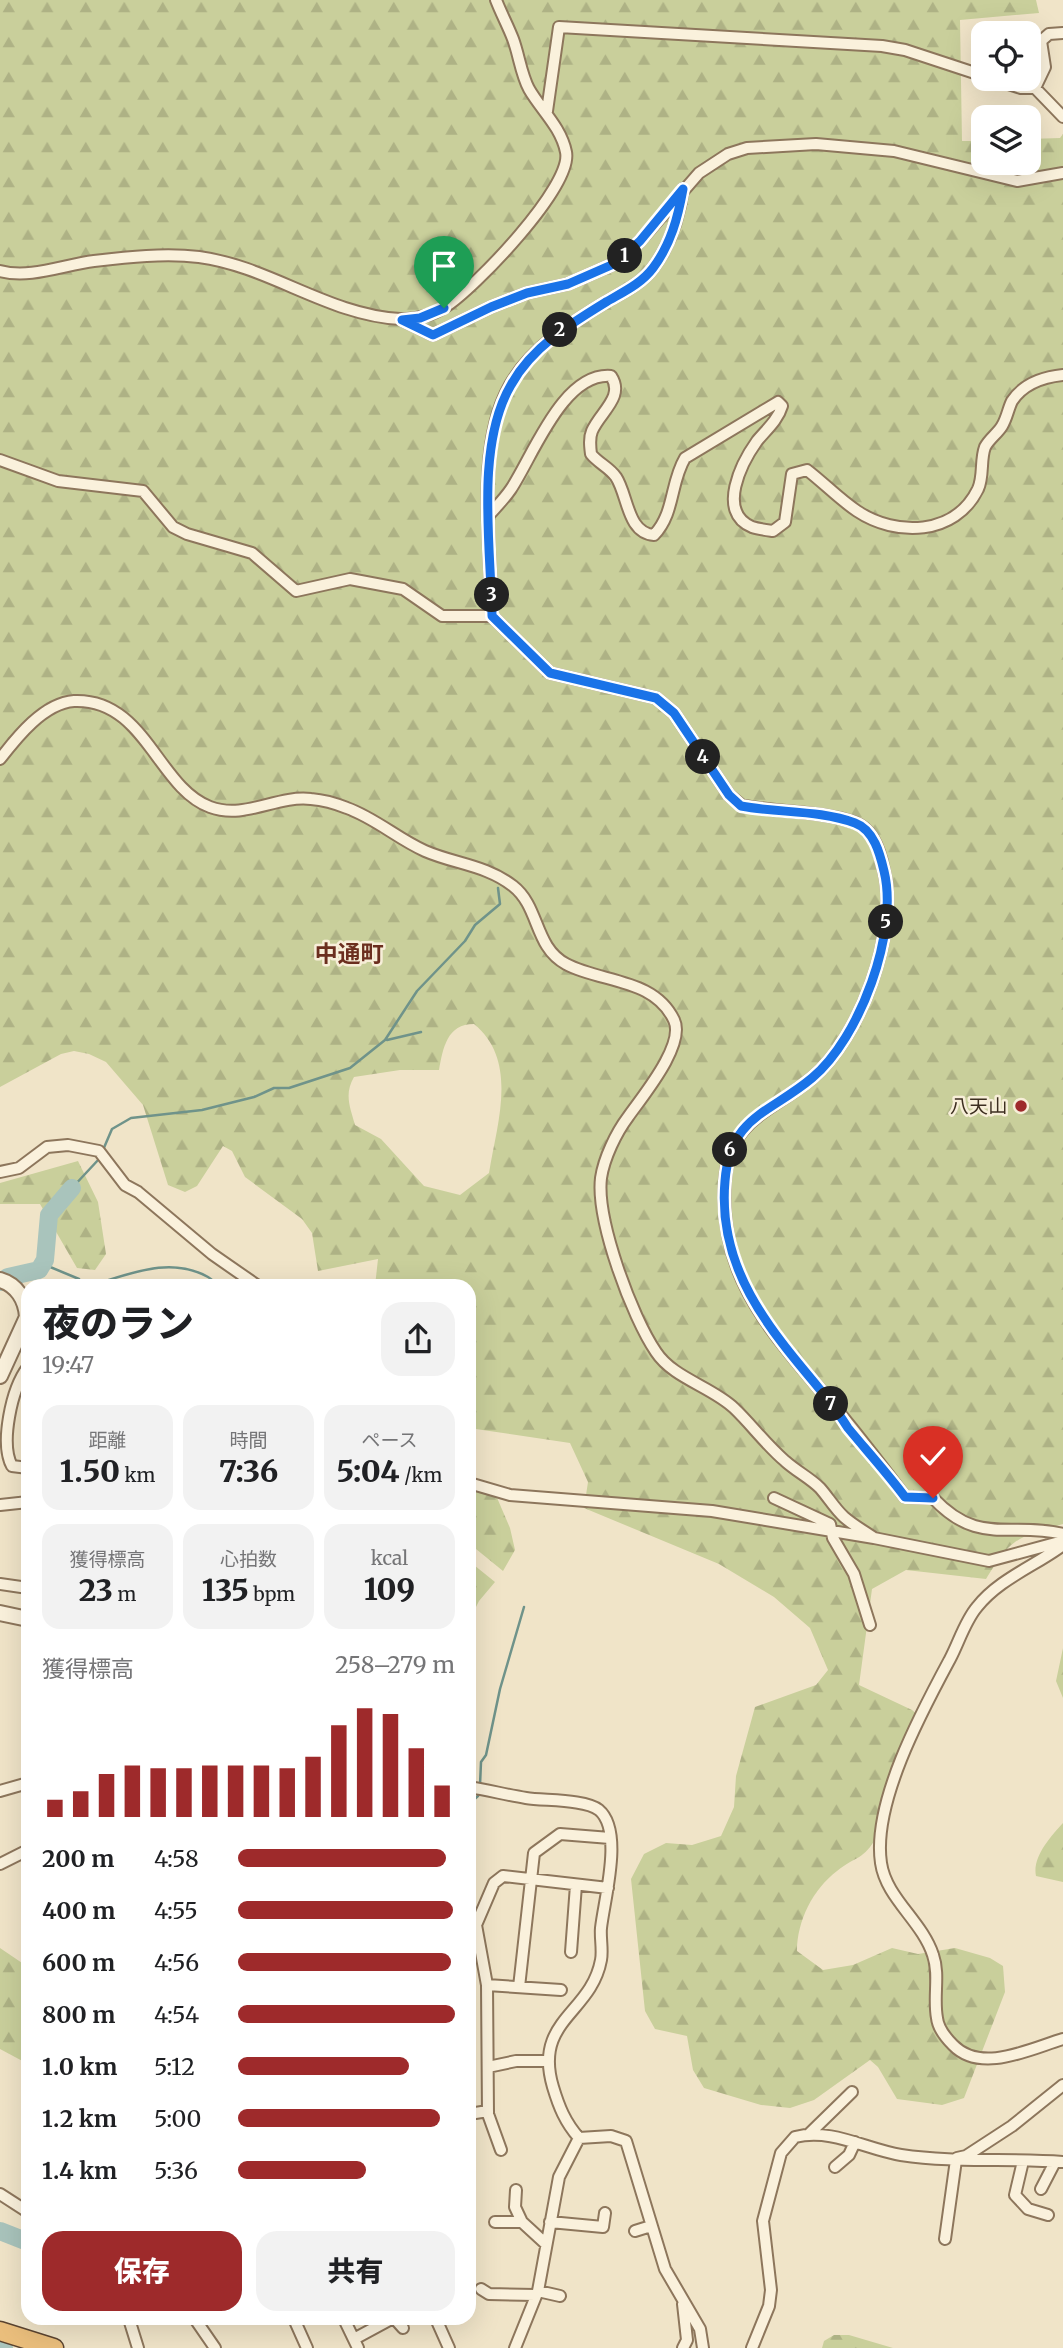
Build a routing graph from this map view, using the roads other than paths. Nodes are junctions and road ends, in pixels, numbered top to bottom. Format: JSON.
{"nodes":[{"id":1,"x":496,"y":0,"type":"edge"},
{"id":2,"x":1063,"y":33,"type":"edge"},
{"id":3,"x":1041,"y":41,"type":"edge"},
{"id":4,"x":1041,"y":41,"type":"edge"},
{"id":5,"x":971,"y":72,"type":"edge"},
{"id":6,"x":1041,"y":75,"type":"edge"},
{"id":7,"x":1038,"y":91,"type":"edge"},
{"id":8,"x":547,"y":111,"type":"junction"},
{"id":9,"x":1063,"y":117,"type":"edge"},
{"id":10,"x":1063,"y":173,"type":"edge"},
{"id":11,"x":683,"y":189,"type":"junction"},
{"id":12,"x":0,"y":271,"type":"edge"},
{"id":13,"x":402,"y":320,"type":"junction"},
{"id":14,"x":1063,"y":375,"type":"edge"},
{"id":15,"x":0,"y":460,"type":"edge"},
{"id":16,"x":489,"y":514,"type":"junction"},
{"id":17,"x":492,"y":616,"type":"junction"},
{"id":18,"x":0,"y":759,"type":"edge"},
{"id":19,"x":0,"y":1172,"type":"edge"},
{"id":20,"x":248,"y":1279,"type":"edge"},
{"id":21,"x":21,"y":1335,"type":"edge"},
{"id":22,"x":0,"y":1376,"type":"edge"},
{"id":23,"x":21,"y":1376,"type":"edge"},
{"id":24,"x":21,"y":1467,"type":"edge"},
{"id":25,"x":476,"y":1485,"type":"edge"},
{"id":26,"x":774,"y":1498,"type":"dead end"},
{"id":27,"x":21,"y":1503,"type":"edge"},
{"id":28,"x":0,"y":1506,"type":"edge"},
{"id":29,"x":834,"y":1531,"type":"junction"},
{"id":30,"x":1063,"y":1534,"type":"edge"},
{"id":31,"x":874,"y":1538,"type":"junction"},
{"id":32,"x":1063,"y":1543,"type":"edge"},
{"id":33,"x":0,"y":1584,"type":"edge"},
{"id":34,"x":21,"y":1587,"type":"edge"},
{"id":35,"x":0,"y":1613,"type":"edge"},
{"id":36,"x":21,"y":1618,"type":"edge"},
{"id":37,"x":870,"y":1625,"type":"dead end"},
{"id":38,"x":21,"y":1785,"type":"edge"},
{"id":39,"x":476,"y":1788,"type":"edge"},
{"id":40,"x":0,"y":1791,"type":"edge"},
{"id":41,"x":610,"y":1838,"type":"junction"},
{"id":42,"x":21,"y":1854,"type":"edge"},
{"id":43,"x":0,"y":1864,"type":"edge"},
{"id":44,"x":530,"y":1879,"type":"junction"},
{"id":45,"x":576,"y":1885,"type":"junction"},
{"id":46,"x":608,"y":1888,"type":"junction"},
{"id":47,"x":571,"y":1952,"type":"dead end"},
{"id":48,"x":487,"y":1985,"type":"junction"},
{"id":49,"x":519,"y":1987,"type":"junction"},
{"id":50,"x":561,"y":1990,"type":"dead end"},
{"id":51,"x":1063,"y":2039,"type":"edge"},
{"id":52,"x":547,"y":2061,"type":"junction"},
{"id":53,"x":488,"y":2067,"type":"junction"},
{"id":54,"x":1063,"y":2085,"type":"edge"},
{"id":55,"x":852,"y":2092,"type":"dead end"},
{"id":56,"x":488,"y":2111,"type":"junction"},
{"id":57,"x":476,"y":2113,"type":"edge"},
{"id":58,"x":810,"y":2133,"type":"junction"},
{"id":59,"x":579,"y":2138,"type":"junction"},
{"id":60,"x":855,"y":2143,"type":"junction"},
{"id":61,"x":500,"y":2150,"type":"dead end"},
{"id":62,"x":953,"y":2160,"type":"junction"},
{"id":63,"x":1023,"y":2161,"type":"junction"},
{"id":64,"x":1059,"y":2162,"type":"edge"},
{"id":65,"x":835,"y":2167,"type":"dead end"},
{"id":66,"x":1041,"y":2189,"type":"dead end"},
{"id":67,"x":516,"y":2190,"type":"dead end"},
{"id":68,"x":0,"y":2194,"type":"edge"},
{"id":69,"x":21,"y":2208,"type":"edge"},
{"id":70,"x":605,"y":2213,"type":"dead end"},
{"id":71,"x":1048,"y":2215,"type":"dead end"},
{"id":72,"x":495,"y":2222,"type":"dead end"},
{"id":73,"x":522,"y":2222,"type":"junction"},
{"id":74,"x":550,"y":2222,"type":"junction"},
{"id":75,"x":651,"y":2226,"type":"junction"},
{"id":76,"x":635,"y":2231,"type":"dead end"},
{"id":77,"x":945,"y":2239,"type":"dead end"},
{"id":78,"x":546,"y":2244,"type":"junction"},
{"id":79,"x":481,"y":2290,"type":"dead end"},
{"id":80,"x":536,"y":2293,"type":"junction"},
{"id":81,"x":560,"y":2296,"type":"dead end"},
{"id":82,"x":682,"y":2297,"type":"junction"},
{"id":83,"x":131,"y":2325,"type":"edge"},
{"id":84,"x":199,"y":2325,"type":"edge"},
{"id":85,"x":296,"y":2325,"type":"edge"},
{"id":86,"x":347,"y":2325,"type":"edge"},
{"id":87,"x":384,"y":2325,"type":"edge"},
{"id":88,"x":400,"y":2325,"type":"edge"},
{"id":89,"x":439,"y":2325,"type":"edge"},
{"id":90,"x":403,"y":2328,"type":"dead end"},
{"id":91,"x":7,"y":2333,"type":"edge"},
{"id":92,"x":356,"y":2344,"type":"edge"},
{"id":93,"x":54,"y":2348,"type":"edge"},
{"id":94,"x":138,"y":2348,"type":"edge"},
{"id":95,"x":215,"y":2348,"type":"edge"},
{"id":96,"x":307,"y":2348,"type":"edge"},
{"id":97,"x":449,"y":2348,"type":"edge"},
{"id":98,"x":515,"y":2348,"type":"edge"},
{"id":99,"x":673,"y":2348,"type":"edge"},
{"id":100,"x":683,"y":2348,"type":"edge"},
{"id":101,"x":703,"y":2348,"type":"edge"},
{"id":102,"x":752,"y":2348,"type":"edge"}],
"edges":[{"from":1,"to":8,"type":"street"},
{"from":2,"to":3,"type":"street"},
{"from":4,"to":6,"type":"street"},
{"from":5,"to":8,"type":"street"},
{"from":7,"to":9,"type":"street"},
{"from":8,"to":13,"type":"street"},
{"from":10,"to":11,"type":"street"},
{"from":11,"to":13,"type":"street"},
{"from":11,"to":16,"type":"street"},
{"from":12,"to":13,"type":"street"},
{"from":14,"to":16,"type":"street"},
{"from":15,"to":17,"type":"street"},
{"from":16,"to":17,"type":"street"},
{"from":17,"to":30,"type":"street"},
{"from":18,"to":31,"type":"street"},
{"from":19,"to":20,"type":"street"},
{"from":21,"to":22,"type":"street"},
{"from":23,"to":24,"type":"street"},
{"from":25,"to":29,"type":"street"},
{"from":26,"to":29,"type":"street"},
{"from":27,"to":28,"type":"street"},
{"from":29,"to":31,"type":"street"},
{"from":29,"to":37,"type":"street"},
{"from":31,"to":32,"type":"street"},
{"from":32,"to":51,"type":"street"},
{"from":33,"to":34,"type":"street"},
{"from":35,"to":36,"type":"street"},
{"from":38,"to":40,"type":"street"},
{"from":39,"to":41,"type":"street"},
{"from":41,"to":44,"type":"street"},
{"from":41,"to":46,"type":"street"},
{"from":42,"to":43,"type":"street"},
{"from":44,"to":45,"type":"street"},
{"from":44,"to":48,"type":"street"},
{"from":44,"to":49,"type":"street"},
{"from":45,"to":46,"type":"street"},
{"from":45,"to":47,"type":"street"},
{"from":46,"to":52,"type":"street"},
{"from":48,"to":49,"type":"street"},
{"from":48,"to":53,"type":"street"},
{"from":49,"to":50,"type":"street"},
{"from":52,"to":53,"type":"street"},
{"from":52,"to":59,"type":"street"},
{"from":53,"to":56,"type":"street"},
{"from":54,"to":62,"type":"street"},
{"from":55,"to":58,"type":"street"},
{"from":56,"to":57,"type":"street"},
{"from":56,"to":61,"type":"street"},
{"from":58,"to":60,"type":"street"},
{"from":58,"to":102,"type":"street"},
{"from":59,"to":74,"type":"street"},
{"from":59,"to":75,"type":"street"},
{"from":60,"to":62,"type":"street"},
{"from":60,"to":65,"type":"street"},
{"from":62,"to":63,"type":"street"},
{"from":62,"to":77,"type":"street"},
{"from":63,"to":64,"type":"street"},
{"from":63,"to":71,"type":"street"},
{"from":64,"to":66,"type":"street"},
{"from":67,"to":73,"type":"street"},
{"from":68,"to":69,"type":"street"},
{"from":70,"to":74,"type":"street"},
{"from":72,"to":73,"type":"street"},
{"from":73,"to":78,"type":"street"},
{"from":74,"to":78,"type":"street"},
{"from":75,"to":76,"type":"street"},
{"from":75,"to":82,"type":"street"},
{"from":78,"to":80,"type":"street"},
{"from":79,"to":80,"type":"street"},
{"from":80,"to":81,"type":"street"},
{"from":80,"to":98,"type":"street"},
{"from":82,"to":100,"type":"street"},
{"from":82,"to":101,"type":"street"},
{"from":83,"to":94,"type":"street"},
{"from":84,"to":95,"type":"street"},
{"from":85,"to":96,"type":"street"},
{"from":86,"to":92,"type":"street"},
{"from":87,"to":92,"type":"street"},
{"from":88,"to":90,"type":"street"},
{"from":89,"to":97,"type":"street"},
{"from":91,"to":93,"type":"highway"},
{"from":99,"to":100,"type":"street"}]}
